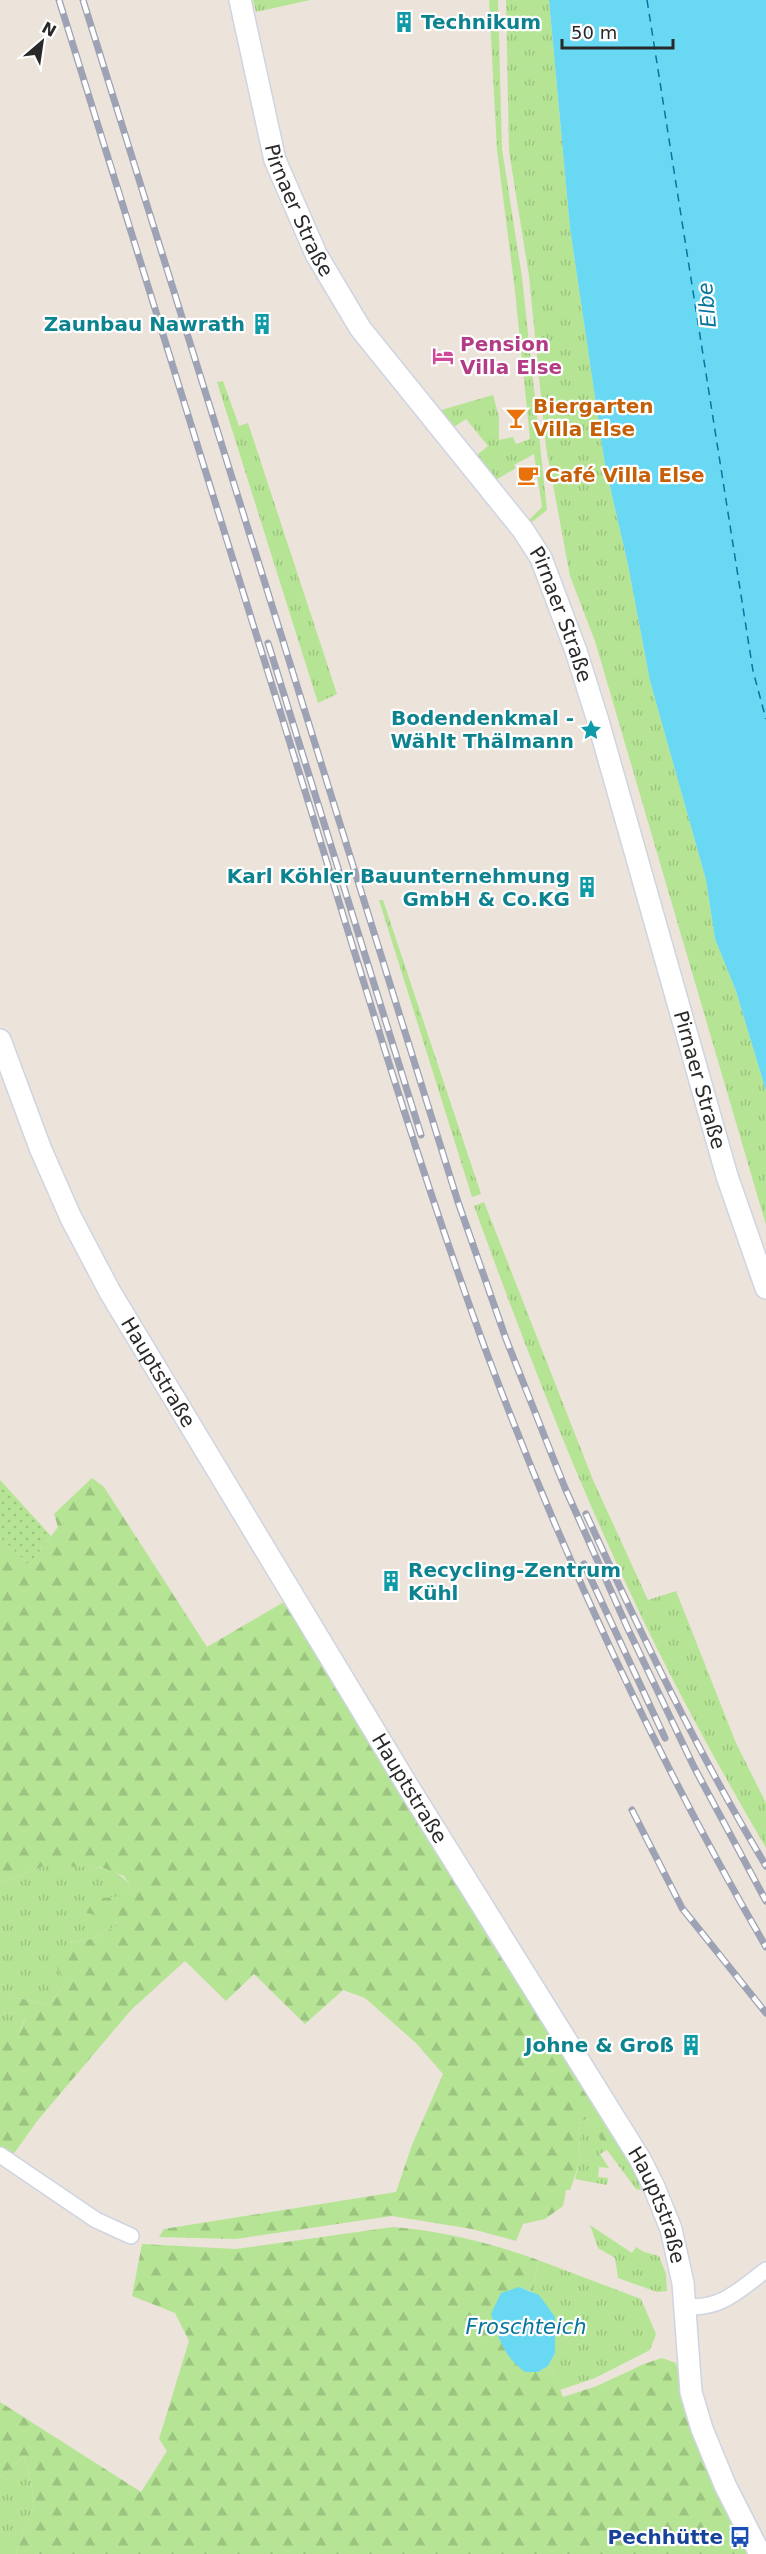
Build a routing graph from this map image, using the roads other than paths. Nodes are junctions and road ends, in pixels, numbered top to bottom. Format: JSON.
{"nodes":[{"id":1,"x":240,"y":0,"type":"edge"},
{"id":2,"x":0,"y":1040,"type":"edge"},
{"id":3,"x":766,"y":1288,"type":"edge"},
{"id":4,"x":0,"y":2155,"type":"edge"},
{"id":5,"x":131,"y":2236,"type":"dead end"},
{"id":6,"x":766,"y":2270,"type":"edge"},
{"id":7,"x":685,"y":2306,"type":"junction"},
{"id":8,"x":760,"y":2554,"type":"edge"}],
"edges":[{"from":1,"to":3,"type":"main road","name":"Pirnaer Straße"},
{"from":2,"to":7,"type":"main road","name":"Hauptstraße"},
{"from":4,"to":5,"type":"street"},
{"from":6,"to":7,"type":"street"},
{"from":7,"to":8,"type":"main road","name":"Hauptstraße"}]}
